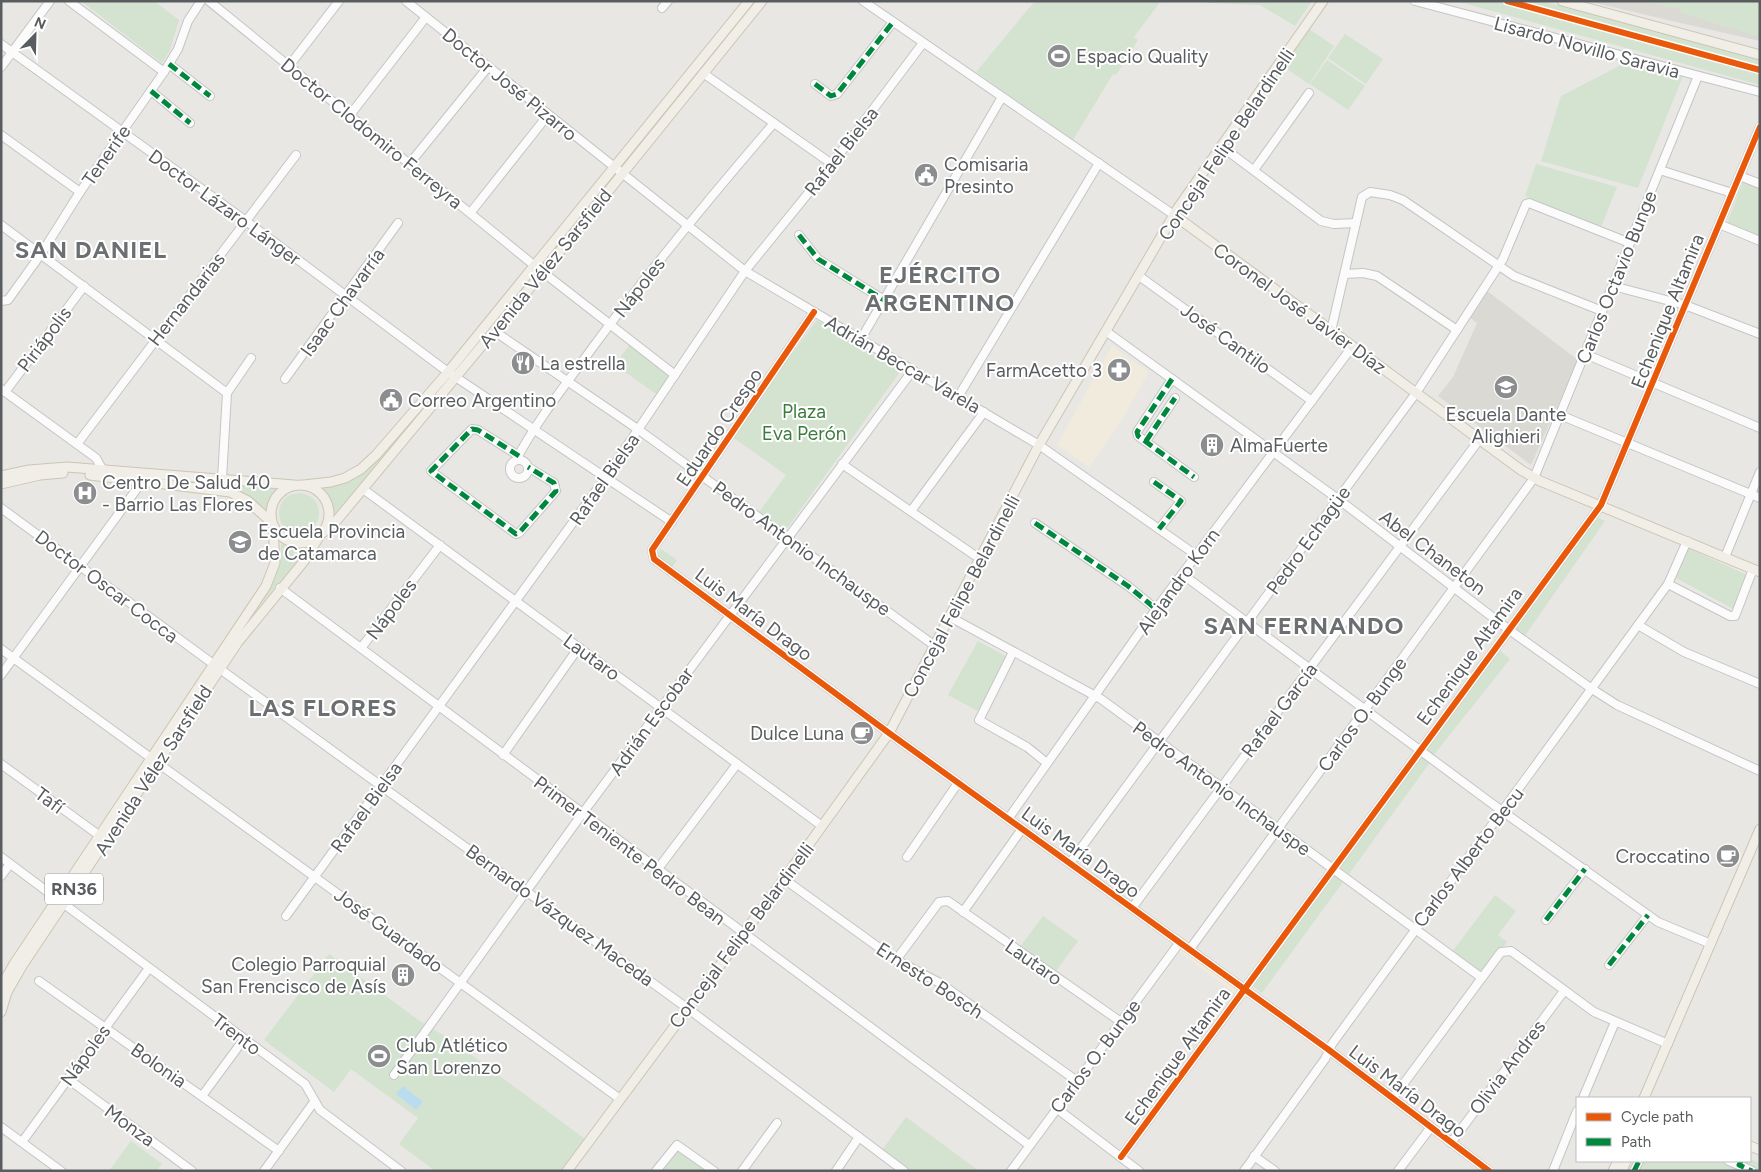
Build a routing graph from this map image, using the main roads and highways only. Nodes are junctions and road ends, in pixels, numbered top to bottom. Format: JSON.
{"nodes":[{"id":1,"x":749,"y":1,"type":"edge"},
{"id":2,"x":762,"y":1,"type":"edge"},
{"id":3,"x":1324,"y":1,"type":"edge"},
{"id":4,"x":1562,"y":1,"type":"edge"},
{"id":5,"x":1760,"y":55,"type":"edge"},
{"id":6,"x":618,"y":171,"type":"junction"},
{"id":7,"x":1174,"y":215,"type":"junction"},
{"id":8,"x":105,"y":474,"type":"junction"},
{"id":9,"x":1,"y":476,"type":"edge"},
{"id":10,"x":1,"y":484,"type":"edge"},
{"id":11,"x":294,"y":485,"type":"junction"},
{"id":12,"x":304,"y":485,"type":"junction"},
{"id":13,"x":272,"y":524,"type":"junction"},
{"id":14,"x":322,"y":534,"type":"junction"},
{"id":15,"x":1756,"y":570,"type":"edge"},
{"id":16,"x":216,"y":667,"type":"junction"},
{"id":17,"x":154,"y":761,"type":"junction"},
{"id":18,"x":1760,"y":829,"type":"edge"},
{"id":19,"x":61,"y":902,"type":"junction"},
{"id":20,"x":1,"y":987,"type":"edge"},
{"id":21,"x":1,"y":1012,"type":"edge"},
{"id":22,"x":1644,"y":1097,"type":"edge"},
{"id":23,"x":567,"y":1171,"type":"edge"}],
"edges":[{"from":1,"to":6,"type":"main road","name":"Avenida Vélez Sarsfield","number":"RN36"},
{"from":2,"to":6,"type":"main road","name":"Avenida Vélez Sarsfield","number":"RN36"},
{"from":3,"to":7,"type":"main road","name":"Concejal Felipe Belardinelli"},
{"from":4,"to":5,"type":"main road"},
{"from":6,"to":12,"type":"main road","name":"Avenida Vélez Sarsfield","number":"RN36"},
{"from":6,"to":14,"type":"main road","name":"Avenida Vélez Sarsfield","number":"RN36"},
{"from":7,"to":15,"type":"main road","name":"Coronel José Javier Díaz"},
{"from":7,"to":23,"type":"main road","name":"Concejal Felipe Belardinelli"},
{"from":8,"to":9,"type":"main road"},
{"from":8,"to":10,"type":"main road"},
{"from":8,"to":11,"type":"main road"},
{"from":8,"to":13,"type":"main road"},
{"from":11,"to":12,"type":"main road","number":"RN36"},
{"from":11,"to":13,"type":"main road","number":"RN36"},
{"from":12,"to":14,"type":"main road","number":"RN36"},
{"from":13,"to":14,"type":"main road"},
{"from":13,"to":16,"type":"main road","name":"Avenida Vélez Sarsfield","number":"RN36"},
{"from":14,"to":16,"type":"main road","name":"Avenida Vélez Sarsfield","number":"RN36"},
{"from":16,"to":17,"type":"main road","name":"Avenida Vélez Sarsfield","number":"RN36"},
{"from":17,"to":19,"type":"main road","name":"Avenida Vélez Sarsfield","number":"RN36"},
{"from":17,"to":19,"type":"main road","name":"Avenida Vélez Sarsfield","number":"RN36"},
{"from":18,"to":22,"type":"main road"},
{"from":19,"to":20,"type":"main road","name":"Avenida Vélez Sarsfield","number":"RN36"},
{"from":19,"to":21,"type":"main road","name":"Avenida Vélez Sarsfield","number":"RN36"}]}
